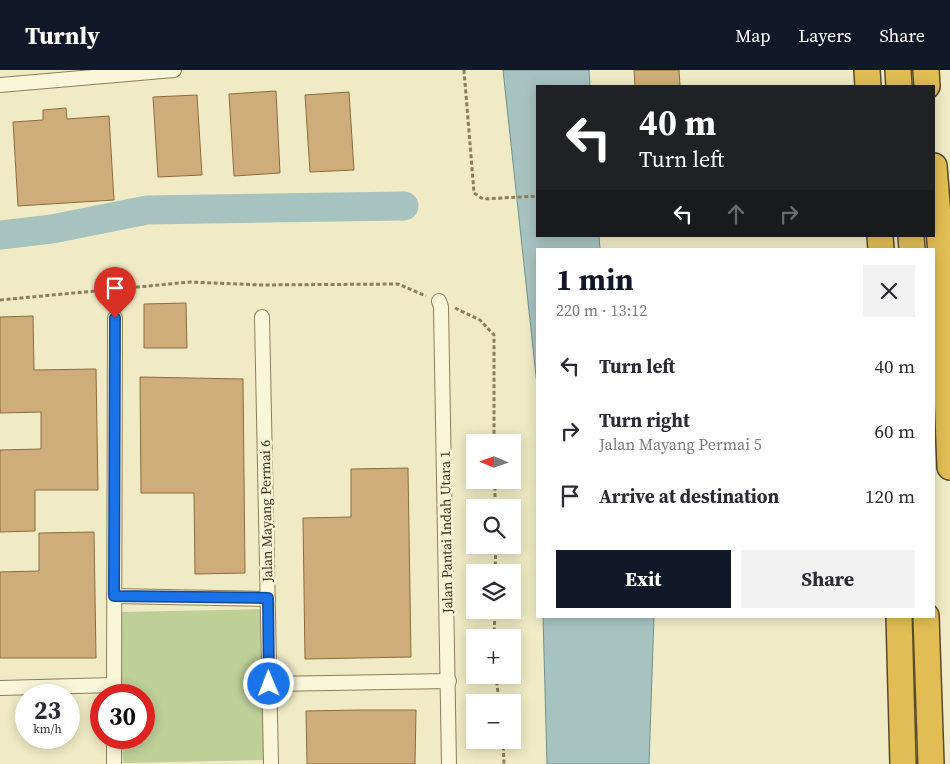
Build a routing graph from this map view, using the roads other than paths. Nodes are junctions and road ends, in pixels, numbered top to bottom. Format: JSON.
{"nodes":[{"id":1,"x":174,"y":70,"type":"edge"},
{"id":2,"x":867,"y":70,"type":"edge"},
{"id":3,"x":898,"y":70,"type":"edge"},
{"id":4,"x":926,"y":70,"type":"edge"},
{"id":5,"x":114,"y":72,"type":"edge"},
{"id":6,"x":0,"y":85,"type":"edge"},
{"id":7,"x":868,"y":85,"type":"edge"},
{"id":8,"x":899,"y":85,"type":"edge"},
{"id":9,"x":928,"y":85,"type":"edge"},
{"id":10,"x":935,"y":178,"type":"edge"},
{"id":11,"x":439,"y":301,"type":"road end"},
{"id":12,"x":262,"y":317,"type":"dead end"},
{"id":13,"x":115,"y":318,"type":"dead end"},
{"id":14,"x":950,"y":467,"type":"edge"},
{"id":15,"x":114,"y":596,"type":"junction"},
{"id":16,"x":268,"y":598,"type":"junction"},
{"id":17,"x":899,"y":618,"type":"edge"},
{"id":18,"x":926,"y":618,"type":"edge"},
{"id":19,"x":449,"y":681,"type":"junction"},
{"id":20,"x":114,"y":684,"type":"edge"},
{"id":21,"x":269,"y":684,"type":"junction"},
{"id":22,"x":0,"y":688,"type":"edge"},
{"id":23,"x":90,"y":690,"type":"edge"},
{"id":24,"x":114,"y":749,"type":"edge"},
{"id":25,"x":114,"y":764,"type":"edge"},
{"id":26,"x":271,"y":764,"type":"edge"},
{"id":27,"x":449,"y":764,"type":"edge"},
{"id":28,"x":903,"y":764,"type":"edge"},
{"id":29,"x":931,"y":764,"type":"edge"}],
"edges":[{"from":1,"to":5,"type":"street"},
{"from":2,"to":7,"type":"highway"},
{"from":3,"to":8,"type":"highway"},
{"from":4,"to":9,"type":"highway"},
{"from":5,"to":6,"type":"street"},
{"from":10,"to":14,"type":"highway"},
{"from":11,"to":19,"type":"street","name":"Jalan Pantai Indah Utara 1"},
{"from":12,"to":16,"type":"street","name":"Jalan Mayang Permai 6"},
{"from":13,"to":15,"type":"street"},
{"from":15,"to":16,"type":"street"},
{"from":15,"to":20,"type":"street"},
{"from":16,"to":21,"type":"street","name":"Jalan Mayang Permai 6"},
{"from":17,"to":28,"type":"highway"},
{"from":18,"to":29,"type":"highway"},
{"from":19,"to":21,"type":"street"},
{"from":19,"to":27,"type":"street","name":"Jalan Pantai Indah Utara 1"},
{"from":21,"to":26,"type":"street","name":"Jalan Mayang Permai 6"},
{"from":22,"to":23,"type":"street"},
{"from":24,"to":25,"type":"street"}]}
